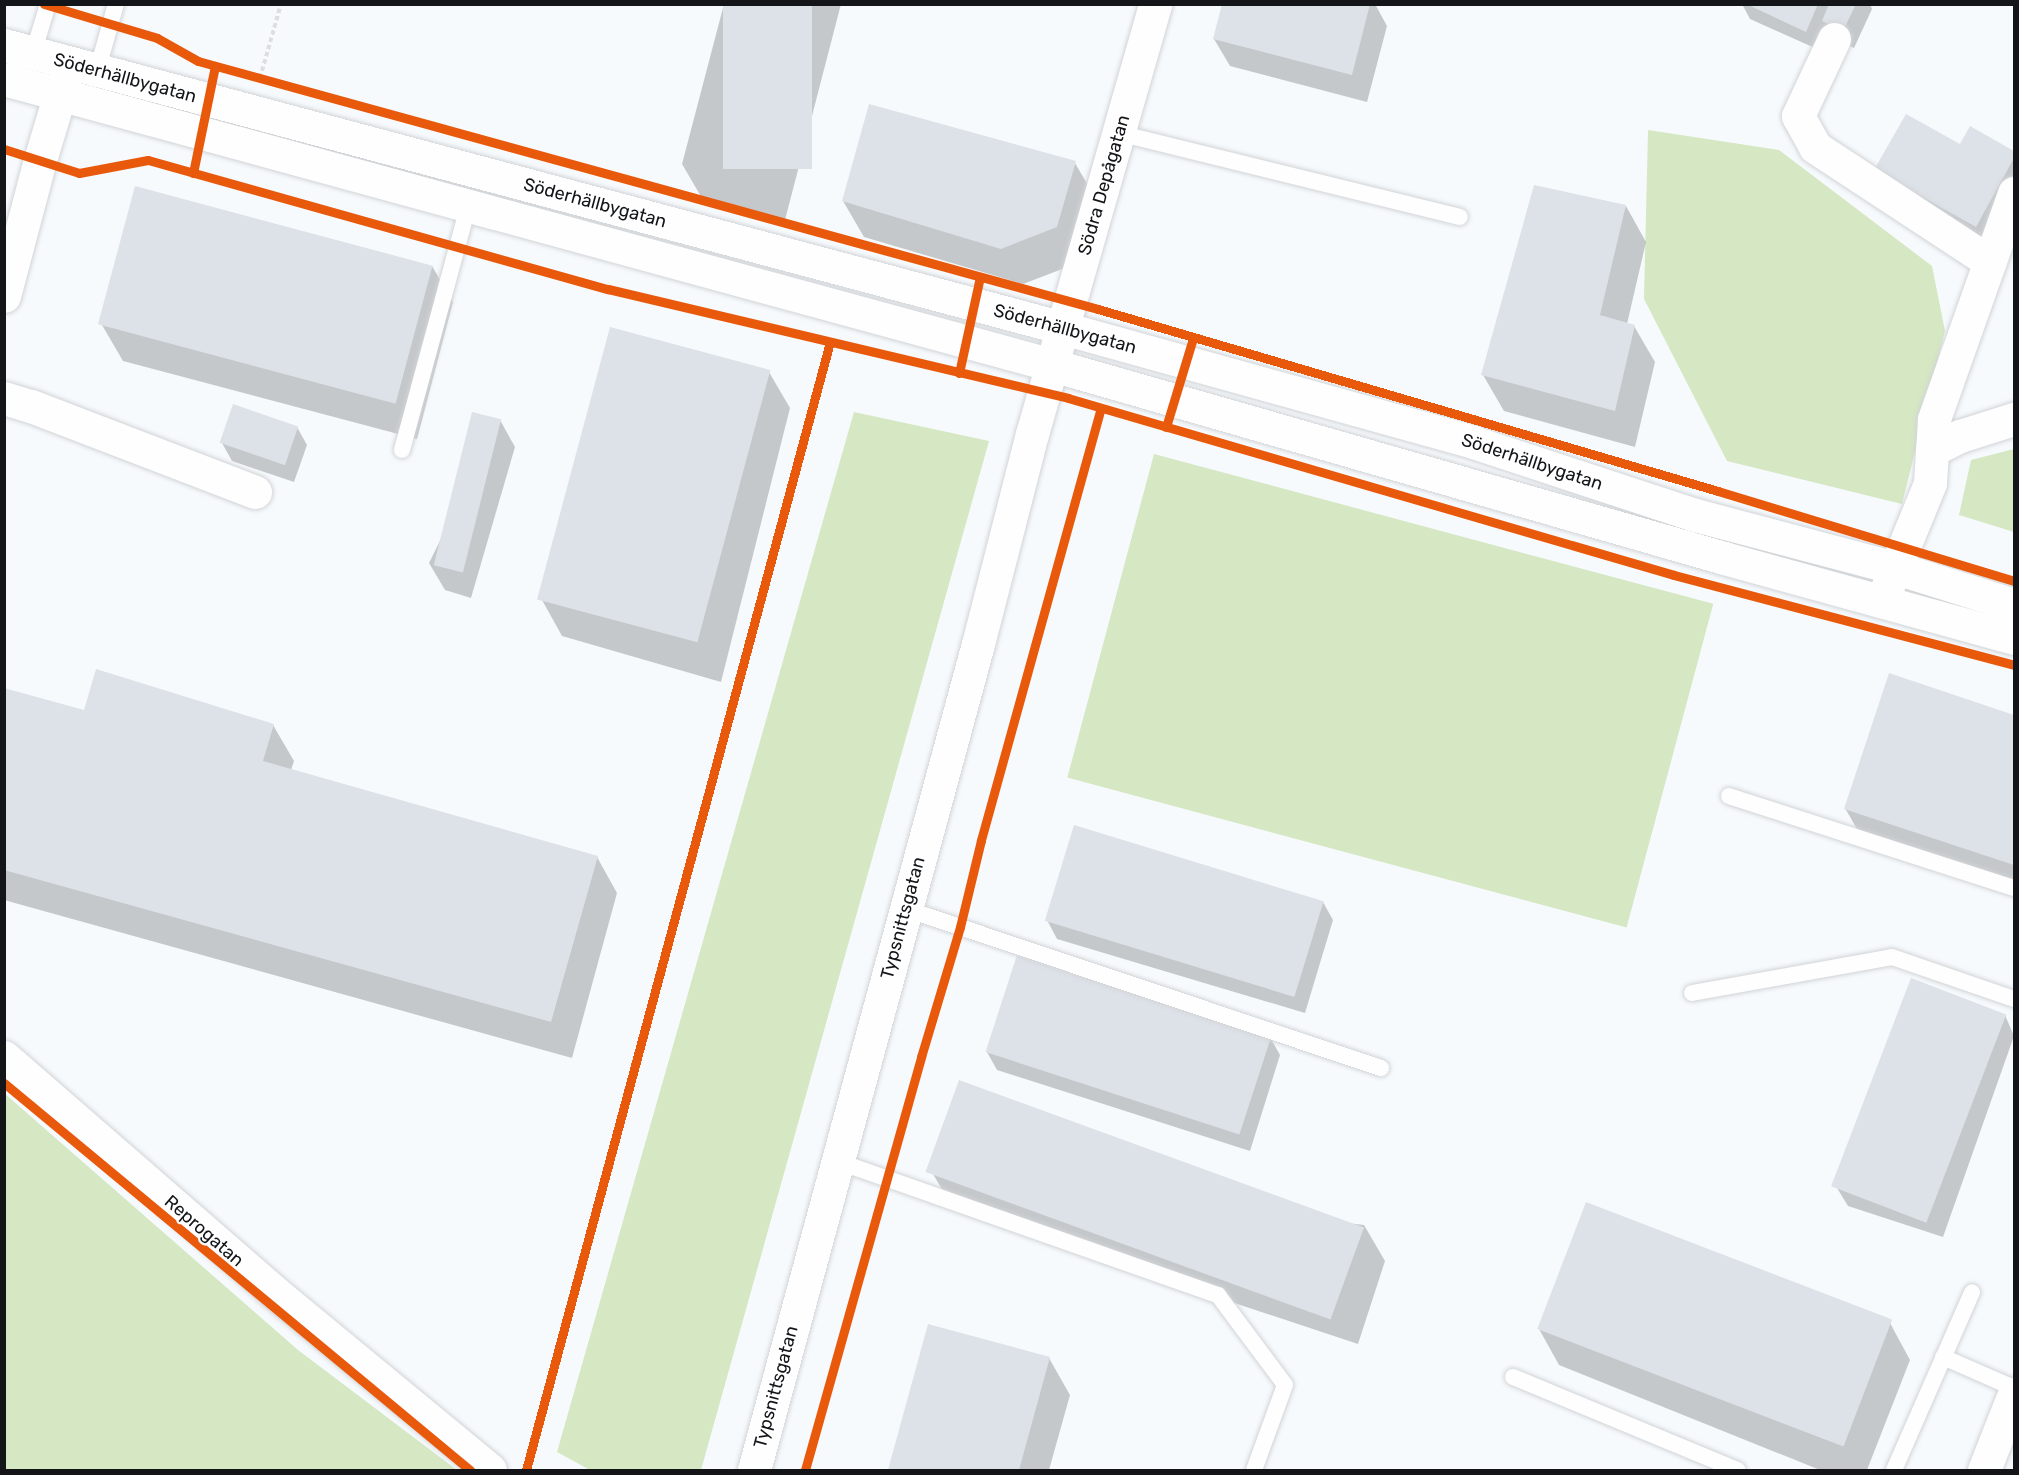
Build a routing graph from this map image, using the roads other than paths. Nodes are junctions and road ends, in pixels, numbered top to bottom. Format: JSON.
{"nodes":[{"id":1,"x":48,"y":4,"type":"edge"},
{"id":2,"x":116,"y":4,"type":"edge"},
{"id":3,"x":1155,"y":4,"type":"edge"},
{"id":4,"x":1834,"y":39,"type":"dead end"},
{"id":5,"x":19,"y":49,"type":"edge"},
{"id":6,"x":14,"y":82,"type":"edge"},
{"id":7,"x":79,"y":82,"type":"junction"},
{"id":8,"x":1118,"y":133,"type":"junction"},
{"id":9,"x":2014,"y":193,"type":"edge"},
{"id":10,"x":469,"y":204,"type":"junction"},
{"id":11,"x":1460,"y":217,"type":"dead end"},
{"id":12,"x":1990,"y":262,"type":"junction"},
{"id":13,"x":4,"y":296,"type":"edge"},
{"id":14,"x":1063,"y":328,"type":"junction"},
{"id":15,"x":1052,"y":365,"type":"junction"},
{"id":16,"x":4,"y":398,"type":"edge"},
{"id":17,"x":2014,"y":418,"type":"edge"},
{"id":18,"x":402,"y":450,"type":"dead end"},
{"id":19,"x":1932,"y":450,"type":"junction"},
{"id":20,"x":255,"y":492,"type":"dead end"},
{"id":21,"x":1896,"y":568,"type":"junction"},
{"id":22,"x":1882,"y":599,"type":"junction"},
{"id":23,"x":2014,"y":605,"type":"edge"},
{"id":24,"x":2014,"y":638,"type":"edge"},
{"id":25,"x":1729,"y":796,"type":"dead end"},
{"id":26,"x":2014,"y":888,"type":"edge"},
{"id":27,"x":906,"y":909,"type":"junction"},
{"id":28,"x":1692,"y":993,"type":"dead end"},
{"id":29,"x":2014,"y":999,"type":"edge"},
{"id":30,"x":4,"y":1057,"type":"edge"},
{"id":31,"x":1381,"y":1068,"type":"dead end"},
{"id":32,"x":837,"y":1161,"type":"junction"},
{"id":33,"x":1972,"y":1292,"type":"dead end"},
{"id":34,"x":1943,"y":1357,"type":"junction"},
{"id":35,"x":1513,"y":1377,"type":"dead end"},
{"id":36,"x":2014,"y":1388,"type":"edge"},
{"id":37,"x":2014,"y":1394,"type":"edge"},
{"id":38,"x":490,"y":1470,"type":"edge"},
{"id":39,"x":754,"y":1470,"type":"edge"},
{"id":40,"x":1254,"y":1470,"type":"edge"},
{"id":41,"x":1738,"y":1470,"type":"edge"},
{"id":42,"x":1894,"y":1470,"type":"edge"},
{"id":43,"x":1984,"y":1470,"type":"edge"}],
"edges":[{"from":1,"to":5,"type":"lane"},
{"from":2,"to":7,"type":"lane"},
{"from":3,"to":8,"type":"street","name":"Södra Depågatan"},
{"from":4,"to":12,"type":"street"},
{"from":5,"to":6,"type":"lane"},
{"from":5,"to":7,"type":"street","name":"Söderhällbygatan"},
{"from":6,"to":7,"type":"street","name":"Söderhällbygatan"},
{"from":7,"to":10,"type":"street","name":"Söderhällbygatan"},
{"from":7,"to":13,"type":"street"},
{"from":7,"to":14,"type":"street","name":"Söderhällbygatan"},
{"from":8,"to":11,"type":"lane"},
{"from":8,"to":14,"type":"street","name":"Södra Depågatan"},
{"from":9,"to":12,"type":"street"},
{"from":10,"to":15,"type":"street","name":"Söderhällbygatan"},
{"from":10,"to":18,"type":"lane"},
{"from":12,"to":19,"type":"street"},
{"from":14,"to":15,"type":"street","name":"Södra Depågatan"},
{"from":14,"to":21,"type":"street","name":"Söderhällbygatan"},
{"from":15,"to":22,"type":"street","name":"Söderhällbygatan"},
{"from":15,"to":27,"type":"street","name":"Typsnittsgatan"},
{"from":16,"to":20,"type":"street"},
{"from":17,"to":19,"type":"street"},
{"from":19,"to":21,"type":"street"},
{"from":21,"to":22,"type":"street"},
{"from":21,"to":23,"type":"street","name":"Söderhällbygatan"},
{"from":22,"to":24,"type":"street","name":"Söderhällbygatan"},
{"from":25,"to":26,"type":"lane"},
{"from":27,"to":31,"type":"lane"},
{"from":27,"to":32,"type":"street","name":"Typsnittsgatan"},
{"from":28,"to":29,"type":"lane"},
{"from":30,"to":38,"type":"street","name":"Reprogatan"},
{"from":32,"to":39,"type":"street","name":"Typsnittsgatan"},
{"from":32,"to":40,"type":"lane"},
{"from":33,"to":34,"type":"lane"},
{"from":34,"to":36,"type":"lane"},
{"from":34,"to":42,"type":"lane"},
{"from":35,"to":41,"type":"lane"},
{"from":37,"to":43,"type":"street"}]}
